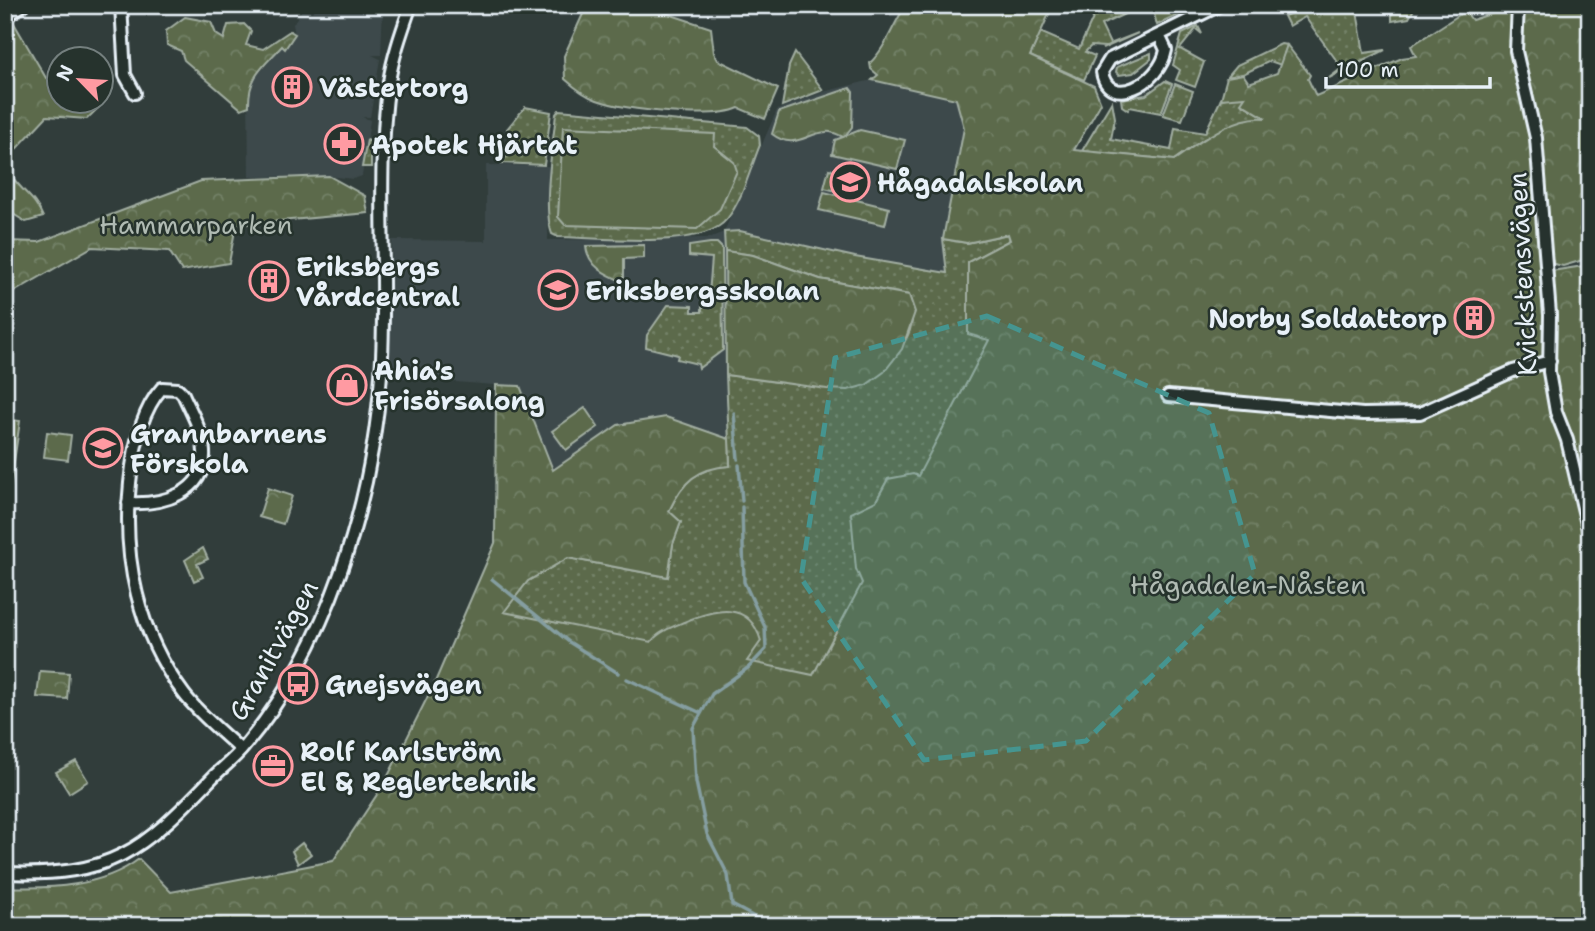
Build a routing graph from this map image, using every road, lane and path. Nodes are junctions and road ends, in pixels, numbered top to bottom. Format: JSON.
{"nodes":[{"id":1,"x":23,"y":5,"type":"edge"},
{"id":2,"x":121,"y":5,"type":"edge"},
{"id":3,"x":411,"y":5,"type":"edge"},
{"id":4,"x":1220,"y":5,"type":"edge"},
{"id":5,"x":1518,"y":5,"type":"edge"},
{"id":6,"x":5,"y":18,"type":"edge"},
{"id":7,"x":1160,"y":37,"type":"junction"},
{"id":8,"x":135,"y":93,"type":"dead end"},
{"id":9,"x":1550,"y":361,"type":"junction"},
{"id":10,"x":1168,"y":396,"type":"dead end"},
{"id":11,"x":128,"y":503,"type":"junction"},
{"id":12,"x":1590,"y":537,"type":"edge"},
{"id":13,"x":241,"y":750,"type":"junction"},
{"id":14,"x":5,"y":873,"type":"edge"}],
"edges":[{"from":1,"to":6,"type":"street"},
{"from":2,"to":8,"type":"street"},
{"from":3,"to":13,"type":"street","name":"Granitvägen"},
{"from":4,"to":7,"type":"street"},
{"from":5,"to":9,"type":"street","name":"Kvickstensvägen"},
{"from":7,"to":7,"type":"street"},
{"from":9,"to":10,"type":"street"},
{"from":9,"to":12,"type":"street","name":"Kvickstensvägen"},
{"from":11,"to":11,"type":"street"},
{"from":11,"to":13,"type":"street"},
{"from":13,"to":14,"type":"street","name":"Granitvägen"}]}
